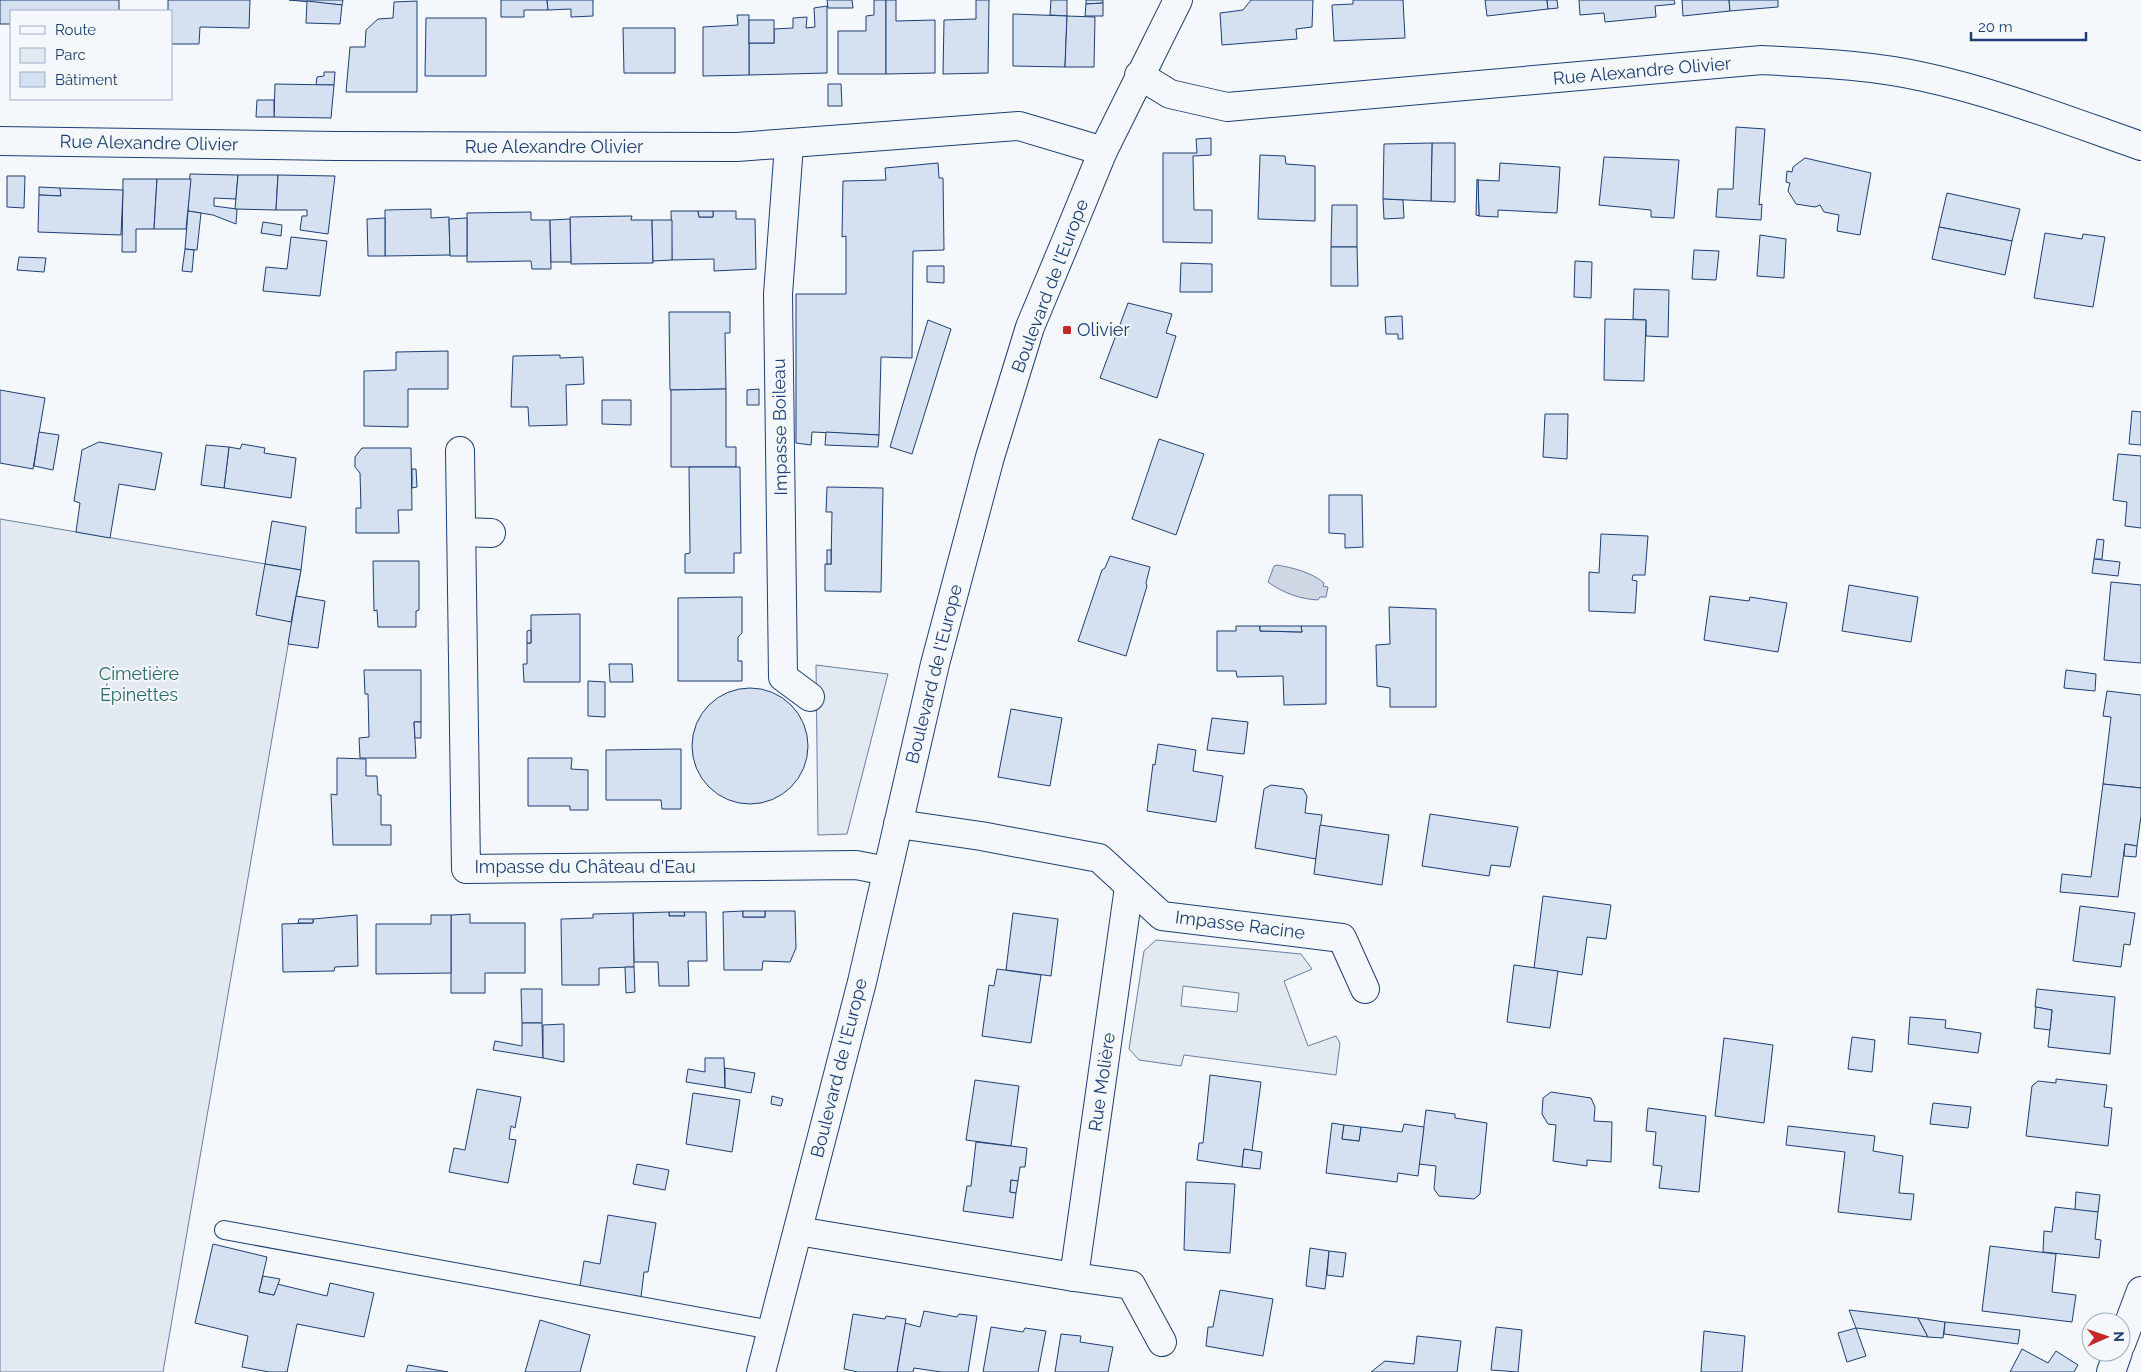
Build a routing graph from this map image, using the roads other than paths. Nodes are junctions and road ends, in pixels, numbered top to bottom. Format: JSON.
{"nodes":[{"id":1,"x":1178,"y":0,"type":"edge"},
{"id":2,"x":1140,"y":75,"type":"junction"},
{"id":3,"x":0,"y":141,"type":"edge"},
{"id":4,"x":789,"y":145,"type":"junction"},
{"id":5,"x":2141,"y":146,"type":"edge"},
{"id":6,"x":1103,"y":151,"type":"junction"},
{"id":7,"x":460,"y":451,"type":"dead end"},
{"id":8,"x":462,"y":532,"type":"junction"},
{"id":9,"x":491,"y":533,"type":"dead end"},
{"id":10,"x":810,"y":697,"type":"dead end"},
{"id":11,"x":898,"y":824,"type":"junction"},
{"id":12,"x":887,"y":871,"type":"junction"},
{"id":13,"x":1129,"y":887,"type":"junction"},
{"id":14,"x":1365,"y":989,"type":"dead end"},
{"id":15,"x":224,"y":1230,"type":"dead end"},
{"id":16,"x":798,"y":1231,"type":"junction"},
{"id":17,"x":1074,"y":1277,"type":"junction"},
{"id":18,"x":2141,"y":1291,"type":"edge"},
{"id":19,"x":2131,"y":1318,"type":"edge"},
{"id":20,"x":772,"y":1330,"type":"junction"},
{"id":21,"x":1162,"y":1342,"type":"dead end"},
{"id":22,"x":761,"y":1372,"type":"edge"}],
"edges":[{"from":1,"to":2,"type":"street","name":"Boulevard de l'Europe"},
{"from":2,"to":5,"type":"street","name":"Rue Alexandre Olivier"},
{"from":2,"to":6,"type":"street","name":"Boulevard de l'Europe"},
{"from":3,"to":4,"type":"street","name":"Rue Alexandre Olivier"},
{"from":4,"to":6,"type":"street","name":"Rue Alexandre Olivier"},
{"from":4,"to":10,"type":"street","name":"Impasse Boileau"},
{"from":6,"to":11,"type":"street","name":"Boulevard de l'Europe"},
{"from":7,"to":8,"type":"street","name":"Impasse du Château d'Eau"},
{"from":8,"to":9,"type":"street"},
{"from":8,"to":12,"type":"street","name":"Impasse du Château d'Eau"},
{"from":11,"to":12,"type":"street","name":"Boulevard de l'Europe"},
{"from":11,"to":13,"type":"street","name":"Impasse Racine"},
{"from":12,"to":16,"type":"street","name":"Boulevard de l'Europe"},
{"from":13,"to":14,"type":"street","name":"Impasse Racine"},
{"from":13,"to":17,"type":"street","name":"Rue Molière"},
{"from":15,"to":20,"type":"lane"},
{"from":16,"to":17,"type":"street"},
{"from":16,"to":20,"type":"street","name":"Boulevard de l'Europe"},
{"from":17,"to":21,"type":"street"},
{"from":18,"to":19,"type":"street"},
{"from":20,"to":22,"type":"street","name":"Boulevard de l'Europe"}]}
